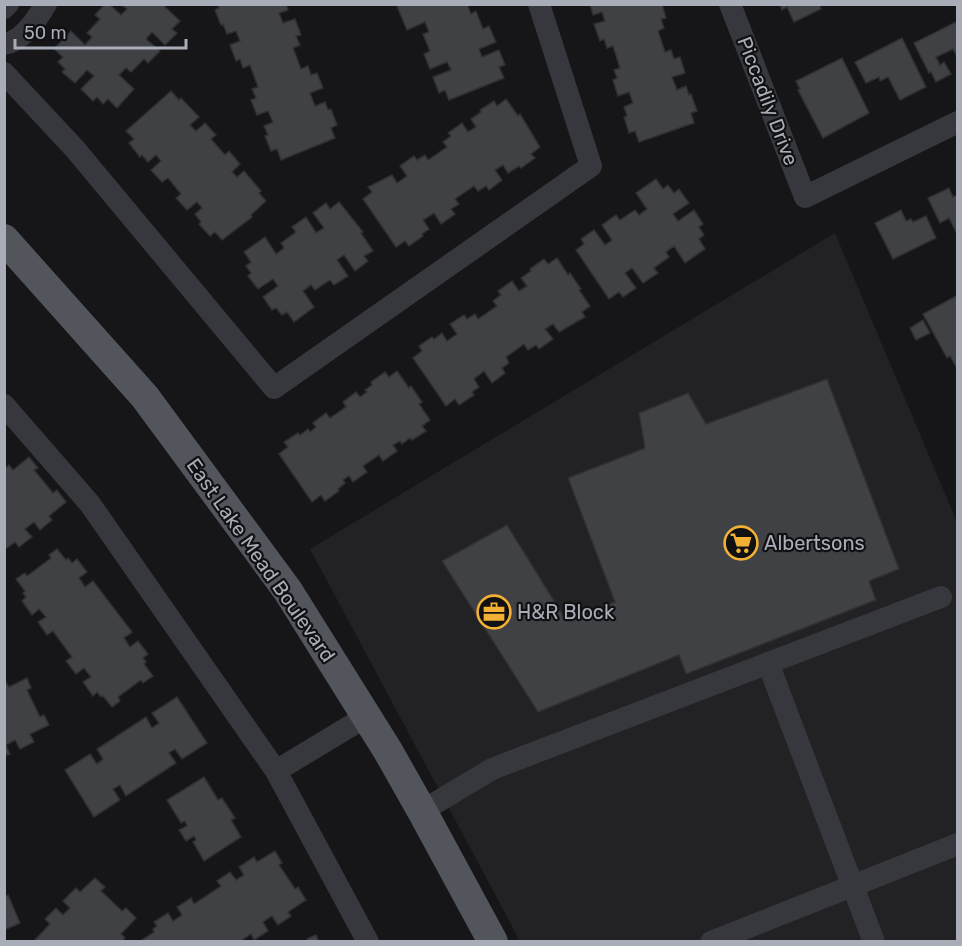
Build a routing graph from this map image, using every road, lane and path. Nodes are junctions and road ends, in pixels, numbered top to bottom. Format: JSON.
{"nodes":[{"id":1,"x":8,"y":4,"type":"edge"},
{"id":2,"x":46,"y":4,"type":"edge"},
{"id":3,"x":539,"y":4,"type":"edge"},
{"id":4,"x":730,"y":4,"type":"edge"},
{"id":5,"x":4,"y":8,"type":"edge"},
{"id":6,"x":4,"y":45,"type":"edge"},
{"id":7,"x":4,"y":73,"type":"edge"},
{"id":8,"x":957,"y":122,"type":"edge"},
{"id":9,"x":4,"y":239,"type":"edge"},
{"id":10,"x":4,"y":405,"type":"edge"},
{"id":11,"x":941,"y":597,"type":"dead end"},
{"id":12,"x":768,"y":663,"type":"junction"},
{"id":13,"x":367,"y":716,"type":"junction"},
{"id":14,"x":276,"y":771,"type":"junction"},
{"id":15,"x":422,"y":811,"type":"junction"},
{"id":16,"x":957,"y":844,"type":"edge"},
{"id":17,"x":852,"y":886,"type":"junction"},
{"id":18,"x":368,"y":942,"type":"edge"},
{"id":19,"x":493,"y":942,"type":"edge"},
{"id":20,"x":711,"y":942,"type":"edge"},
{"id":21,"x":874,"y":942,"type":"edge"}],
"edges":[{"from":1,"to":5,"type":"street"},
{"from":2,"to":6,"type":"street"},
{"from":3,"to":7,"type":"street"},
{"from":4,"to":8,"type":"street","name":"Piccadily Drive"},
{"from":9,"to":13,"type":"main road","name":"East Lake Mead Boulevard"},
{"from":10,"to":14,"type":"street"},
{"from":11,"to":12,"type":"street"},
{"from":12,"to":15,"type":"street"},
{"from":12,"to":17,"type":"street"},
{"from":13,"to":14,"type":"street"},
{"from":13,"to":15,"type":"main road","name":"East Lake Mead Boulevard"},
{"from":14,"to":18,"type":"street"},
{"from":15,"to":19,"type":"main road","name":"East Lake Mead Boulevard"},
{"from":16,"to":17,"type":"street"},
{"from":17,"to":20,"type":"street"},
{"from":17,"to":21,"type":"street"}]}
